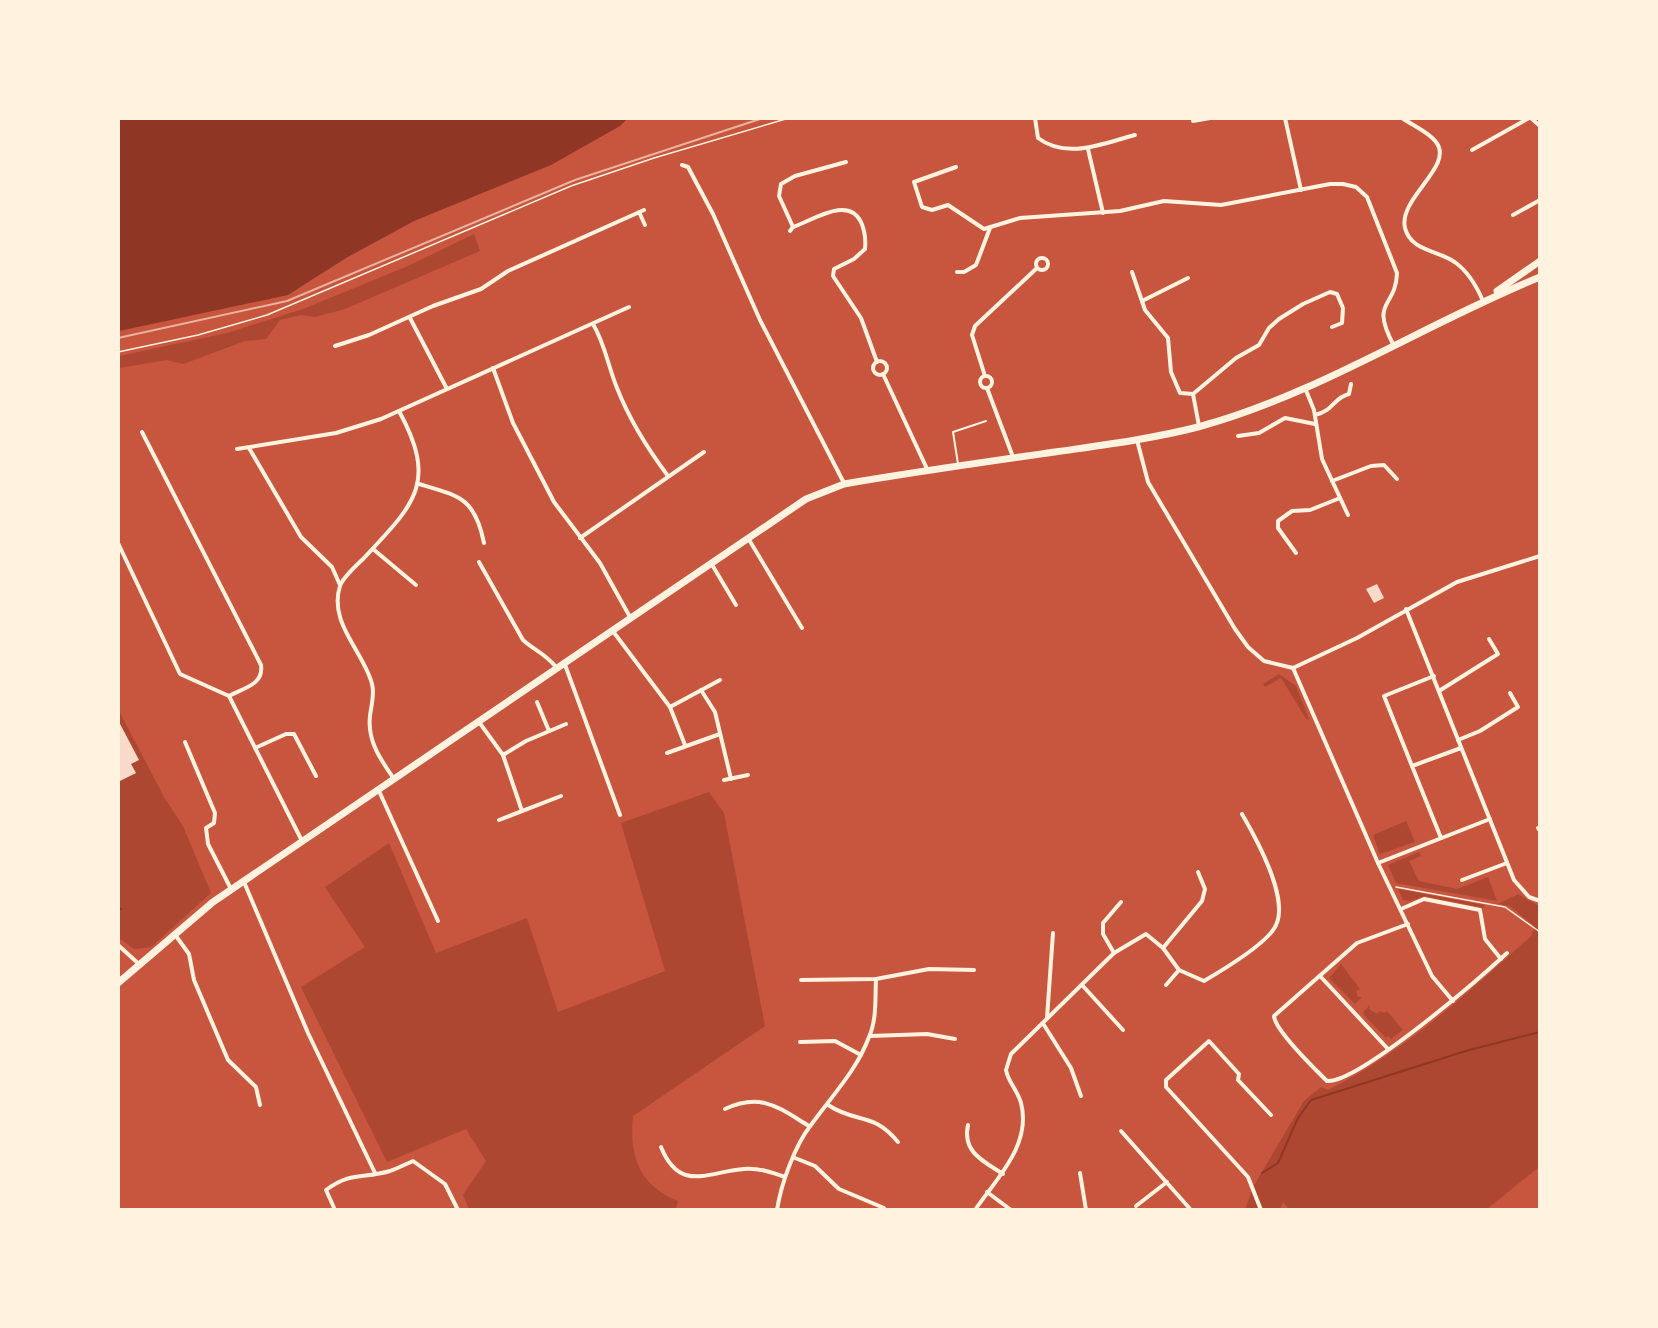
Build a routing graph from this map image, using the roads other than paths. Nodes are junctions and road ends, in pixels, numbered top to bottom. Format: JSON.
{"nodes":[{"id":1,"x":1035,"y":118,"type":"edge"},
{"id":2,"x":1210,"y":118,"type":"edge"},
{"id":3,"x":1285,"y":118,"type":"edge"},
{"id":4,"x":1402,"y":118,"type":"edge"},
{"id":5,"x":1530,"y":118,"type":"edge"},
{"id":6,"x":1193,"y":121,"type":"dead end"},
{"id":7,"x":1539,"y":126,"type":"edge"},
{"id":8,"x":1135,"y":135,"type":"dead end"},
{"id":9,"x":1088,"y":149,"type":"junction"},
{"id":10,"x":1472,"y":150,"type":"dead end"},
{"id":11,"x":846,"y":162,"type":"dead end"},
{"id":12,"x":682,"y":165,"type":"dead end"},
{"id":13,"x":956,"y":167,"type":"dead end"},
{"id":14,"x":1300,"y":190,"type":"junction"},
{"id":15,"x":1539,"y":200,"type":"edge"},
{"id":16,"x":1102,"y":213,"type":"junction"},
{"id":17,"x":1513,"y":215,"type":"dead end"},
{"id":18,"x":645,"y":225,"type":"dead end"},
{"id":19,"x":990,"y":228,"type":"junction"},
{"id":20,"x":1539,"y":261,"type":"edge"},
{"id":21,"x":1037,"y":268,"type":"dead end"},
{"id":22,"x":957,"y":272,"type":"dead end"},
{"id":23,"x":1132,"y":272,"type":"dead end"},
{"id":24,"x":1188,"y":278,"type":"dead end"},
{"id":25,"x":1539,"y":278,"type":"edge"},
{"id":26,"x":1485,"y":299,"type":"junction"},
{"id":27,"x":1144,"y":300,"type":"junction"},
{"id":28,"x":629,"y":307,"type":"dead end"},
{"id":29,"x":410,"y":318,"type":"junction"},
{"id":30,"x":592,"y":324,"type":"junction"},
{"id":31,"x":1332,"y":327,"type":"dead end"},
{"id":32,"x":335,"y":346,"type":"dead end"},
{"id":33,"x":1395,"y":347,"type":"junction"},
{"id":34,"x":877,"y":362,"type":"junction"},
{"id":35,"x":493,"y":368,"type":"junction"},
{"id":36,"x":883,"y":374,"type":"junction"},
{"id":37,"x":985,"y":376,"type":"junction"},
{"id":38,"x":1351,"y":384,"type":"dead end"},
{"id":39,"x":987,"y":388,"type":"junction"},
{"id":40,"x":1305,"y":388,"type":"junction"},
{"id":41,"x":447,"y":389,"type":"junction"},
{"id":42,"x":1193,"y":394,"type":"junction"},
{"id":43,"x":399,"y":411,"type":"junction"},
{"id":44,"x":1315,"y":414,"type":"junction"},
{"id":45,"x":986,"y":421,"type":"dead end"},
{"id":46,"x":1315,"y":424,"type":"junction"},
{"id":47,"x":1199,"y":426,"type":"junction"},
{"id":48,"x":142,"y":432,"type":"dead end"},
{"id":49,"x":1238,"y":436,"type":"dead end"},
{"id":50,"x":1137,"y":440,"type":"junction"},
{"id":51,"x":249,"y":448,"type":"junction"},
{"id":52,"x":237,"y":449,"type":"dead end"},
{"id":53,"x":704,"y":452,"type":"dead end"},
{"id":54,"x":1013,"y":458,"type":"junction"},
{"id":55,"x":958,"y":467,"type":"junction"},
{"id":56,"x":929,"y":471,"type":"junction"},
{"id":57,"x":668,"y":476,"type":"junction"},
{"id":58,"x":1397,"y":479,"type":"dead end"},
{"id":59,"x":1332,"y":481,"type":"junction"},
{"id":60,"x":419,"y":484,"type":"junction"},
{"id":61,"x":844,"y":484,"type":"junction"},
{"id":62,"x":1340,"y":498,"type":"junction"},
{"id":63,"x":1348,"y":515,"type":"dead end"},
{"id":64,"x":748,"y":537,"type":"junction"},
{"id":65,"x":580,"y":538,"type":"junction"},
{"id":66,"x":118,"y":543,"type":"edge"},
{"id":67,"x":484,"y":543,"type":"dead end"},
{"id":68,"x":373,"y":549,"type":"junction"},
{"id":69,"x":1296,"y":554,"type":"dead end"},
{"id":70,"x":1539,"y":556,"type":"edge"},
{"id":71,"x":479,"y":562,"type":"dead end"},
{"id":72,"x":710,"y":562,"type":"junction"},
{"id":73,"x":340,"y":585,"type":"junction"},
{"id":74,"x":416,"y":585,"type":"dead end"},
{"id":75,"x":736,"y":605,"type":"dead end"},
{"id":76,"x":1406,"y":609,"type":"junction"},
{"id":77,"x":630,"y":616,"type":"junction"},
{"id":78,"x":802,"y":628,"type":"dead end"},
{"id":79,"x":611,"y":629,"type":"junction"},
{"id":80,"x":1489,"y":639,"type":"dead end"},
{"id":81,"x":563,"y":662,"type":"junction"},
{"id":82,"x":556,"y":667,"type":"junction"},
{"id":83,"x":1293,"y":668,"type":"junction"},
{"id":84,"x":1434,"y":676,"type":"junction"},
{"id":85,"x":720,"y":680,"type":"dead end"},
{"id":86,"x":701,"y":690,"type":"junction"},
{"id":87,"x":1439,"y":691,"type":"junction"},
{"id":88,"x":1510,"y":693,"type":"dead end"},
{"id":89,"x":229,"y":696,"type":"junction"},
{"id":90,"x":537,"y":702,"type":"dead end"},
{"id":91,"x":670,"y":707,"type":"junction"},
{"id":92,"x":479,"y":721,"type":"junction"},
{"id":93,"x":566,"y":724,"type":"dead end"},
{"id":94,"x":549,"y":730,"type":"junction"},
{"id":95,"x":720,"y":734,"type":"junction"},
{"id":96,"x":1458,"y":740,"type":"junction"},
{"id":97,"x":185,"y":742,"type":"dead end"},
{"id":98,"x":685,"y":745,"type":"junction"},
{"id":99,"x":255,"y":748,"type":"junction"},
{"id":100,"x":1461,"y":748,"type":"junction"},
{"id":101,"x":667,"y":753,"type":"dead end"},
{"id":102,"x":503,"y":754,"type":"junction"},
{"id":103,"x":1412,"y":766,"type":"junction"},
{"id":104,"x":748,"y":775,"type":"dead end"},
{"id":105,"x":316,"y":776,"type":"dead end"},
{"id":106,"x":730,"y":779,"type":"junction"},
{"id":107,"x":395,"y":780,"type":"junction"},
{"id":108,"x":724,"y":780,"type":"dead end"},
{"id":109,"x":379,"y":791,"type":"junction"},
{"id":110,"x":561,"y":796,"type":"dead end"},
{"id":111,"x":522,"y":812,"type":"junction"},
{"id":112,"x":1242,"y":814,"type":"dead end"},
{"id":113,"x":620,"y":815,"type":"dead end"},
{"id":114,"x":1490,"y":819,"type":"junction"},
{"id":115,"x":499,"y":820,"type":"dead end"},
{"id":116,"x":1441,"y":838,"type":"junction"},
{"id":117,"x":302,"y":842,"type":"junction"},
{"id":118,"x":1378,"y":863,"type":"junction"},
{"id":119,"x":1507,"y":863,"type":"junction"},
{"id":120,"x":1198,"y":872,"type":"dead end"},
{"id":121,"x":1462,"y":880,"type":"dead end"},
{"id":122,"x":244,"y":881,"type":"junction"},
{"id":123,"x":231,"y":890,"type":"junction"},
{"id":124,"x":1539,"y":901,"type":"edge"},
{"id":125,"x":1121,"y":902,"type":"dead end"},
{"id":126,"x":1401,"y":909,"type":"junction"},
{"id":127,"x":438,"y":921,"type":"dead end"},
{"id":128,"x":1408,"y":924,"type":"junction"},
{"id":129,"x":1053,"y":933,"type":"dead end"},
{"id":130,"x":176,"y":936,"type":"junction"},
{"id":131,"x":118,"y":945,"type":"edge"},
{"id":132,"x":1162,"y":948,"type":"junction"},
{"id":133,"x":1114,"y":953,"type":"junction"},
{"id":134,"x":1508,"y":953,"type":"dead end"},
{"id":135,"x":1501,"y":959,"type":"junction"},
{"id":136,"x":138,"y":967,"type":"junction"},
{"id":137,"x":974,"y":970,"type":"dead end"},
{"id":138,"x":1179,"y":970,"type":"junction"},
{"id":139,"x":118,"y":976,"type":"edge"},
{"id":140,"x":1320,"y":976,"type":"junction"},
{"id":141,"x":876,"y":979,"type":"junction"},
{"id":142,"x":801,"y":980,"type":"dead end"},
{"id":143,"x":118,"y":983,"type":"edge"},
{"id":144,"x":1082,"y":985,"type":"junction"},
{"id":145,"x":1166,"y":985,"type":"dead end"},
{"id":146,"x":1453,"y":1001,"type":"junction"},
{"id":147,"x":1047,"y":1019,"type":"junction"},
{"id":148,"x":1044,"y":1025,"type":"junction"},
{"id":149,"x":1123,"y":1030,"type":"dead end"},
{"id":150,"x":870,"y":1037,"type":"junction"},
{"id":151,"x":955,"y":1039,"type":"dead end"},
{"id":152,"x":800,"y":1042,"type":"dead end"},
{"id":153,"x":1388,"y":1049,"type":"junction"},
{"id":154,"x":861,"y":1055,"type":"junction"},
{"id":155,"x":1081,"y":1096,"type":"dead end"},
{"id":156,"x":260,"y":1105,"type":"dead end"},
{"id":157,"x":828,"y":1105,"type":"junction"},
{"id":158,"x":725,"y":1109,"type":"dead end"},
{"id":159,"x":1271,"y":1115,"type":"dead end"},
{"id":160,"x":968,"y":1125,"type":"dead end"},
{"id":161,"x":809,"y":1126,"type":"junction"},
{"id":162,"x":1121,"y":1131,"type":"dead end"},
{"id":163,"x":898,"y":1142,"type":"dead end"},
{"id":164,"x":661,"y":1147,"type":"dead end"},
{"id":165,"x":795,"y":1158,"type":"junction"},
{"id":166,"x":375,"y":1173,"type":"junction"},
{"id":167,"x":1080,"y":1173,"type":"dead end"},
{"id":168,"x":1003,"y":1174,"type":"junction"},
{"id":169,"x":785,"y":1177,"type":"junction"},
{"id":170,"x":1167,"y":1182,"type":"junction"},
{"id":171,"x":987,"y":1192,"type":"junction"},
{"id":172,"x":1136,"y":1206,"type":"dead end"},
{"id":173,"x":885,"y":1208,"type":"edge"},
{"id":174,"x":335,"y":1209,"type":"edge"},
{"id":175,"x":458,"y":1209,"type":"edge"},
{"id":176,"x":777,"y":1209,"type":"edge"},
{"id":177,"x":975,"y":1209,"type":"edge"},
{"id":178,"x":1011,"y":1209,"type":"edge"},
{"id":179,"x":1086,"y":1209,"type":"edge"},
{"id":180,"x":1191,"y":1209,"type":"edge"},
{"id":181,"x":1261,"y":1209,"type":"edge"}],
"edges":[{"from":1,"to":9,"type":"street"},
{"from":2,"to":6,"type":"street"},
{"from":3,"to":14,"type":"street"},
{"from":4,"to":26,"type":"street"},
{"from":5,"to":7,"type":"street"},
{"from":5,"to":10,"type":"street"},
{"from":8,"to":9,"type":"street"},
{"from":9,"to":16,"type":"street"},
{"from":11,"to":34,"type":"street"},
{"from":12,"to":61,"type":"street"},
{"from":13,"to":19,"type":"street"},
{"from":14,"to":16,"type":"street"},
{"from":14,"to":33,"type":"street"},
{"from":15,"to":17,"type":"street"},
{"from":16,"to":19,"type":"street"},
{"from":18,"to":29,"type":"street"},
{"from":19,"to":22,"type":"street"},
{"from":20,"to":26,"type":"highway"},
{"from":21,"to":37,"type":"street"},
{"from":23,"to":27,"type":"street"},
{"from":24,"to":27,"type":"street"},
{"from":25,"to":26,"type":"highway"},
{"from":26,"to":33,"type":"highway"},
{"from":27,"to":42,"type":"street"},
{"from":28,"to":30,"type":"street"},
{"from":29,"to":32,"type":"street"},
{"from":29,"to":41,"type":"street"},
{"from":30,"to":35,"type":"street"},
{"from":30,"to":57,"type":"street"},
{"from":31,"to":42,"type":"street"},
{"from":33,"to":40,"type":"highway"},
{"from":34,"to":36,"type":"street"},
{"from":34,"to":36,"type":"street"},
{"from":35,"to":41,"type":"street"},
{"from":35,"to":65,"type":"street"},
{"from":36,"to":56,"type":"street"},
{"from":37,"to":39,"type":"street"},
{"from":37,"to":39,"type":"street"},
{"from":38,"to":44,"type":"street"},
{"from":39,"to":54,"type":"street"},
{"from":40,"to":44,"type":"street"},
{"from":40,"to":47,"type":"highway"},
{"from":41,"to":43,"type":"street"},
{"from":42,"to":47,"type":"street"},
{"from":43,"to":51,"type":"street"},
{"from":43,"to":60,"type":"street"},
{"from":44,"to":46,"type":"street"},
{"from":45,"to":55,"type":"lane"},
{"from":46,"to":49,"type":"street"},
{"from":46,"to":59,"type":"street"},
{"from":47,"to":50,"type":"highway"},
{"from":48,"to":89,"type":"street"},
{"from":50,"to":54,"type":"highway"},
{"from":50,"to":83,"type":"street"},
{"from":51,"to":52,"type":"street"},
{"from":51,"to":73,"type":"street"},
{"from":53,"to":57,"type":"street"},
{"from":54,"to":55,"type":"highway"},
{"from":55,"to":56,"type":"highway"},
{"from":56,"to":61,"type":"highway"},
{"from":57,"to":65,"type":"street"},
{"from":58,"to":59,"type":"street"},
{"from":59,"to":62,"type":"street"},
{"from":60,"to":67,"type":"street"},
{"from":60,"to":68,"type":"street"},
{"from":61,"to":64,"type":"highway"},
{"from":62,"to":63,"type":"street"},
{"from":62,"to":69,"type":"street"},
{"from":64,"to":72,"type":"highway"},
{"from":64,"to":78,"type":"street"},
{"from":65,"to":77,"type":"street"},
{"from":66,"to":89,"type":"street"},
{"from":68,"to":73,"type":"street"},
{"from":68,"to":74,"type":"street"},
{"from":70,"to":76,"type":"street"},
{"from":71,"to":82,"type":"street"},
{"from":72,"to":75,"type":"street"},
{"from":72,"to":77,"type":"highway"},
{"from":73,"to":107,"type":"street"},
{"from":76,"to":83,"type":"street"},
{"from":76,"to":84,"type":"street"},
{"from":77,"to":79,"type":"highway"},
{"from":79,"to":81,"type":"highway"},
{"from":79,"to":91,"type":"street"},
{"from":80,"to":87,"type":"street"},
{"from":81,"to":82,"type":"highway"},
{"from":81,"to":113,"type":"street"},
{"from":82,"to":92,"type":"highway"},
{"from":83,"to":118,"type":"street"},
{"from":84,"to":87,"type":"street"},
{"from":84,"to":103,"type":"street"},
{"from":85,"to":86,"type":"street"},
{"from":86,"to":91,"type":"street"},
{"from":86,"to":95,"type":"street"},
{"from":87,"to":96,"type":"street"},
{"from":88,"to":96,"type":"street"},
{"from":89,"to":99,"type":"street"},
{"from":90,"to":94,"type":"street"},
{"from":91,"to":98,"type":"street"},
{"from":92,"to":102,"type":"street"},
{"from":92,"to":107,"type":"highway"},
{"from":93,"to":94,"type":"street"},
{"from":94,"to":102,"type":"street"},
{"from":95,"to":98,"type":"street"},
{"from":95,"to":106,"type":"street"},
{"from":96,"to":100,"type":"street"},
{"from":97,"to":123,"type":"street"},
{"from":98,"to":101,"type":"street"},
{"from":99,"to":105,"type":"street"},
{"from":99,"to":117,"type":"street"},
{"from":100,"to":103,"type":"street"},
{"from":100,"to":114,"type":"street"},
{"from":102,"to":111,"type":"street"},
{"from":103,"to":116,"type":"street"},
{"from":104,"to":106,"type":"street"},
{"from":106,"to":108,"type":"street"},
{"from":107,"to":109,"type":"highway"},
{"from":109,"to":117,"type":"highway"},
{"from":109,"to":127,"type":"street"},
{"from":110,"to":111,"type":"street"},
{"from":111,"to":115,"type":"street"},
{"from":112,"to":138,"type":"street"},
{"from":114,"to":116,"type":"street"},
{"from":114,"to":119,"type":"street"},
{"from":116,"to":118,"type":"street"},
{"from":117,"to":122,"type":"highway"},
{"from":118,"to":126,"type":"street"},
{"from":119,"to":121,"type":"street"},
{"from":119,"to":124,"type":"street"},
{"from":120,"to":132,"type":"street"},
{"from":122,"to":123,"type":"highway"},
{"from":122,"to":166,"type":"street"},
{"from":123,"to":130,"type":"highway"},
{"from":125,"to":133,"type":"street"},
{"from":126,"to":128,"type":"street"},
{"from":126,"to":135,"type":"street"},
{"from":128,"to":140,"type":"street"},
{"from":128,"to":146,"type":"street"},
{"from":129,"to":147,"type":"street"},
{"from":130,"to":136,"type":"highway"},
{"from":130,"to":156,"type":"street"},
{"from":131,"to":136,"type":"street"},
{"from":132,"to":133,"type":"street"},
{"from":132,"to":138,"type":"street"},
{"from":133,"to":144,"type":"street"},
{"from":134,"to":135,"type":"street"},
{"from":135,"to":146,"type":"street"},
{"from":136,"to":139,"type":"highway"},
{"from":136,"to":143,"type":"highway"},
{"from":137,"to":141,"type":"street"},
{"from":138,"to":145,"type":"street"},
{"from":140,"to":153,"type":"street"},
{"from":140,"to":153,"type":"street"},
{"from":141,"to":142,"type":"street"},
{"from":141,"to":150,"type":"street"},
{"from":144,"to":147,"type":"street"},
{"from":144,"to":149,"type":"street"},
{"from":146,"to":153,"type":"street"},
{"from":147,"to":148,"type":"street"},
{"from":148,"to":155,"type":"street"},
{"from":148,"to":168,"type":"street"},
{"from":150,"to":151,"type":"street"},
{"from":150,"to":154,"type":"street"},
{"from":152,"to":154,"type":"street"},
{"from":154,"to":157,"type":"street"},
{"from":157,"to":161,"type":"street"},
{"from":157,"to":163,"type":"street"},
{"from":158,"to":161,"type":"street"},
{"from":159,"to":181,"type":"street"},
{"from":160,"to":168,"type":"street"},
{"from":161,"to":165,"type":"street"},
{"from":162,"to":170,"type":"street"},
{"from":164,"to":169,"type":"street"},
{"from":165,"to":169,"type":"street"},
{"from":165,"to":173,"type":"street"},
{"from":166,"to":174,"type":"street"},
{"from":166,"to":175,"type":"street"},
{"from":167,"to":179,"type":"street"},
{"from":168,"to":171,"type":"street"},
{"from":169,"to":176,"type":"street"},
{"from":170,"to":172,"type":"street"},
{"from":170,"to":180,"type":"street"},
{"from":171,"to":177,"type":"street"},
{"from":171,"to":178,"type":"street"}]}
